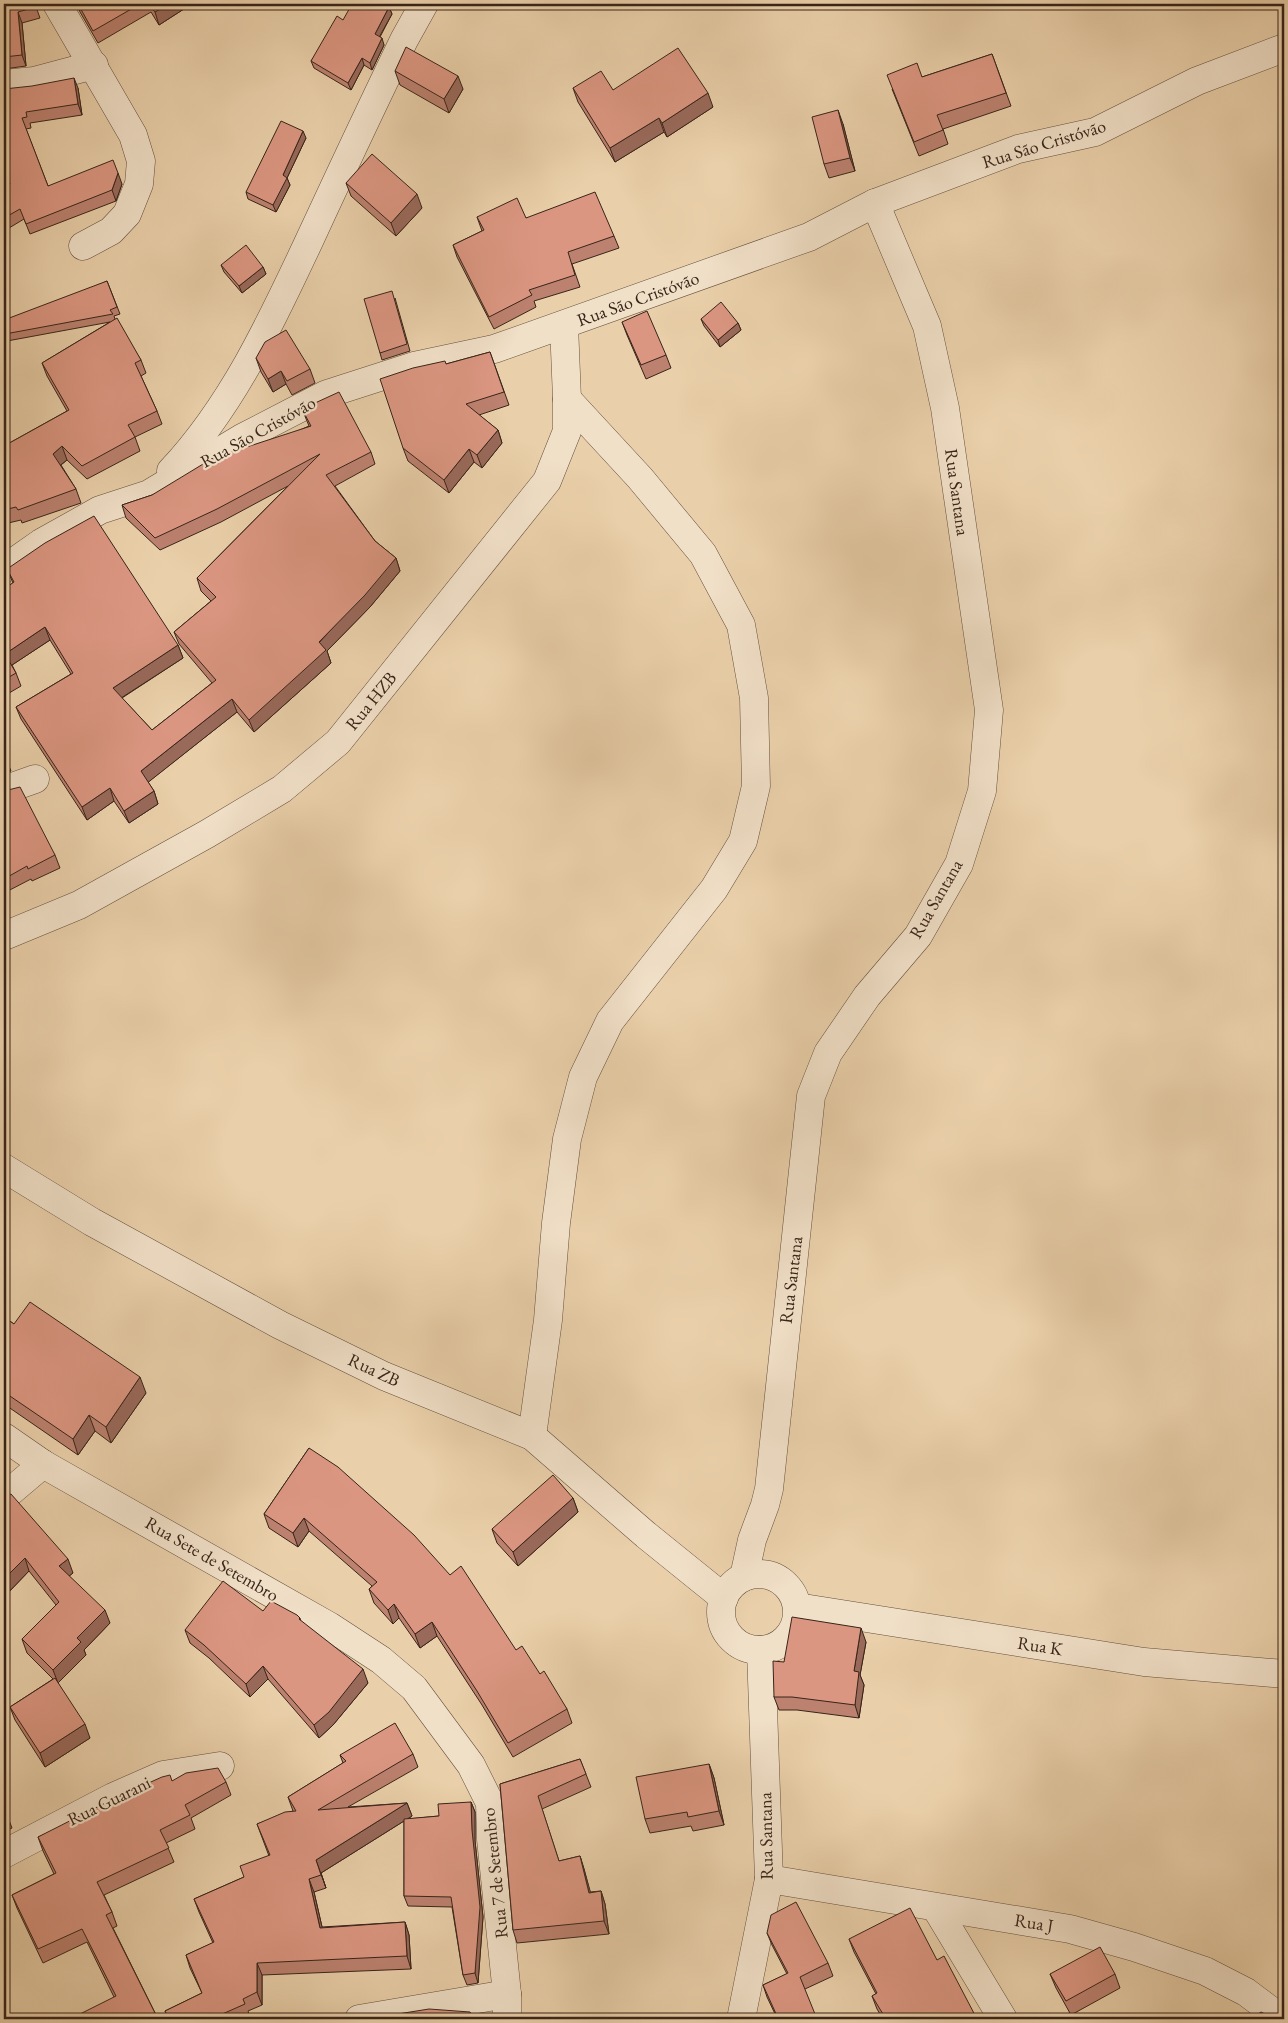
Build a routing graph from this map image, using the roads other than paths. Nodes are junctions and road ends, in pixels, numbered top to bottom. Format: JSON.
{"nodes":[{"id":1,"x":57,"y":4,"type":"edge"},
{"id":2,"x":424,"y":4,"type":"edge"},
{"id":3,"x":1284,"y":48,"type":"edge"},
{"id":4,"x":94,"y":65,"type":"junction"},
{"id":5,"x":4,"y":84,"type":"edge"},
{"id":6,"x":875,"y":203,"type":"junction"},
{"id":7,"x":83,"y":246,"type":"dead end"},
{"id":8,"x":564,"y":325,"type":"junction"},
{"id":9,"x":567,"y":399,"type":"junction"},
{"id":10,"x":149,"y":494,"type":"junction"},
{"id":11,"x":4,"y":569,"type":"edge"},
{"id":12,"x":35,"y":779,"type":"dead end"},
{"id":13,"x":4,"y":790,"type":"edge"},
{"id":14,"x":4,"y":936,"type":"edge"},
{"id":15,"x":4,"y":1168,"type":"edge"},
{"id":16,"x":532,"y":1436,"type":"junction"},
{"id":17,"x":4,"y":1438,"type":"edge"},
{"id":18,"x":43,"y":1464,"type":"junction"},
{"id":19,"x":4,"y":1497,"type":"edge"},
{"id":20,"x":744,"y":1577,"type":"junction"},
{"id":21,"x":724,"y":1598,"type":"junction"},
{"id":22,"x":797,"y":1608,"type":"junction"},
{"id":23,"x":761,"y":1650,"type":"junction"},
{"id":24,"x":1284,"y":1674,"type":"edge"},
{"id":25,"x":414,"y":1688,"type":"joint"},
{"id":26,"x":220,"y":1766,"type":"dead end"},
{"id":27,"x":4,"y":1854,"type":"edge"},
{"id":28,"x":769,"y":1879,"type":"junction"},
{"id":29,"x":936,"y":1908,"type":"junction"},
{"id":30,"x":507,"y":2006,"type":"edge"},
{"id":31,"x":359,"y":2019,"type":"edge"},
{"id":32,"x":741,"y":2019,"type":"edge"},
{"id":33,"x":1003,"y":2019,"type":"edge"},
{"id":34,"x":1282,"y":2019,"type":"edge"}],
"edges":[{"from":1,"to":4,"type":"street"},
{"from":2,"to":10,"type":"street"},
{"from":3,"to":6,"type":"street","name":"Rua São Cristóvão"},
{"from":4,"to":5,"type":"street"},
{"from":4,"to":7,"type":"street"},
{"from":6,"to":8,"type":"street","name":"Rua São Cristóvão"},
{"from":6,"to":20,"type":"street","name":"Rua Santana"},
{"from":8,"to":9,"type":"street","name":"Rua HZB"},
{"from":8,"to":10,"type":"street","name":"Rua São Cristóvão"},
{"from":9,"to":14,"type":"street","name":"Rua HZB"},
{"from":9,"to":16,"type":"street"},
{"from":10,"to":11,"type":"street","name":"Rua São Cristóvão"},
{"from":12,"to":13,"type":"street"},
{"from":15,"to":16,"type":"street","name":"Rua ZB"},
{"from":16,"to":21,"type":"street","name":"Rua ZB"},
{"from":17,"to":18,"type":"street","name":"Rua Sete de Setembro"},
{"from":18,"to":19,"type":"street"},
{"from":18,"to":25,"type":"street","name":"Rua Sete de Setembro"},
{"from":20,"to":21,"type":"street"},
{"from":20,"to":22,"type":"street"},
{"from":21,"to":23,"type":"street"},
{"from":22,"to":23,"type":"street"},
{"from":22,"to":24,"type":"street","name":"Rua K"},
{"from":23,"to":28,"type":"street","name":"Rua Santana"},
{"from":25,"to":30,"type":"street","name":"Rua 7 de Setembro"},
{"from":26,"to":27,"type":"street","name":"Rua Guarani"},
{"from":28,"to":29,"type":"street","name":"Rua J"},
{"from":28,"to":32,"type":"street","name":"Rua Santana"},
{"from":29,"to":33,"type":"street"},
{"from":29,"to":34,"type":"street","name":"Rua J"},
{"from":30,"to":31,"type":"street"}]}
